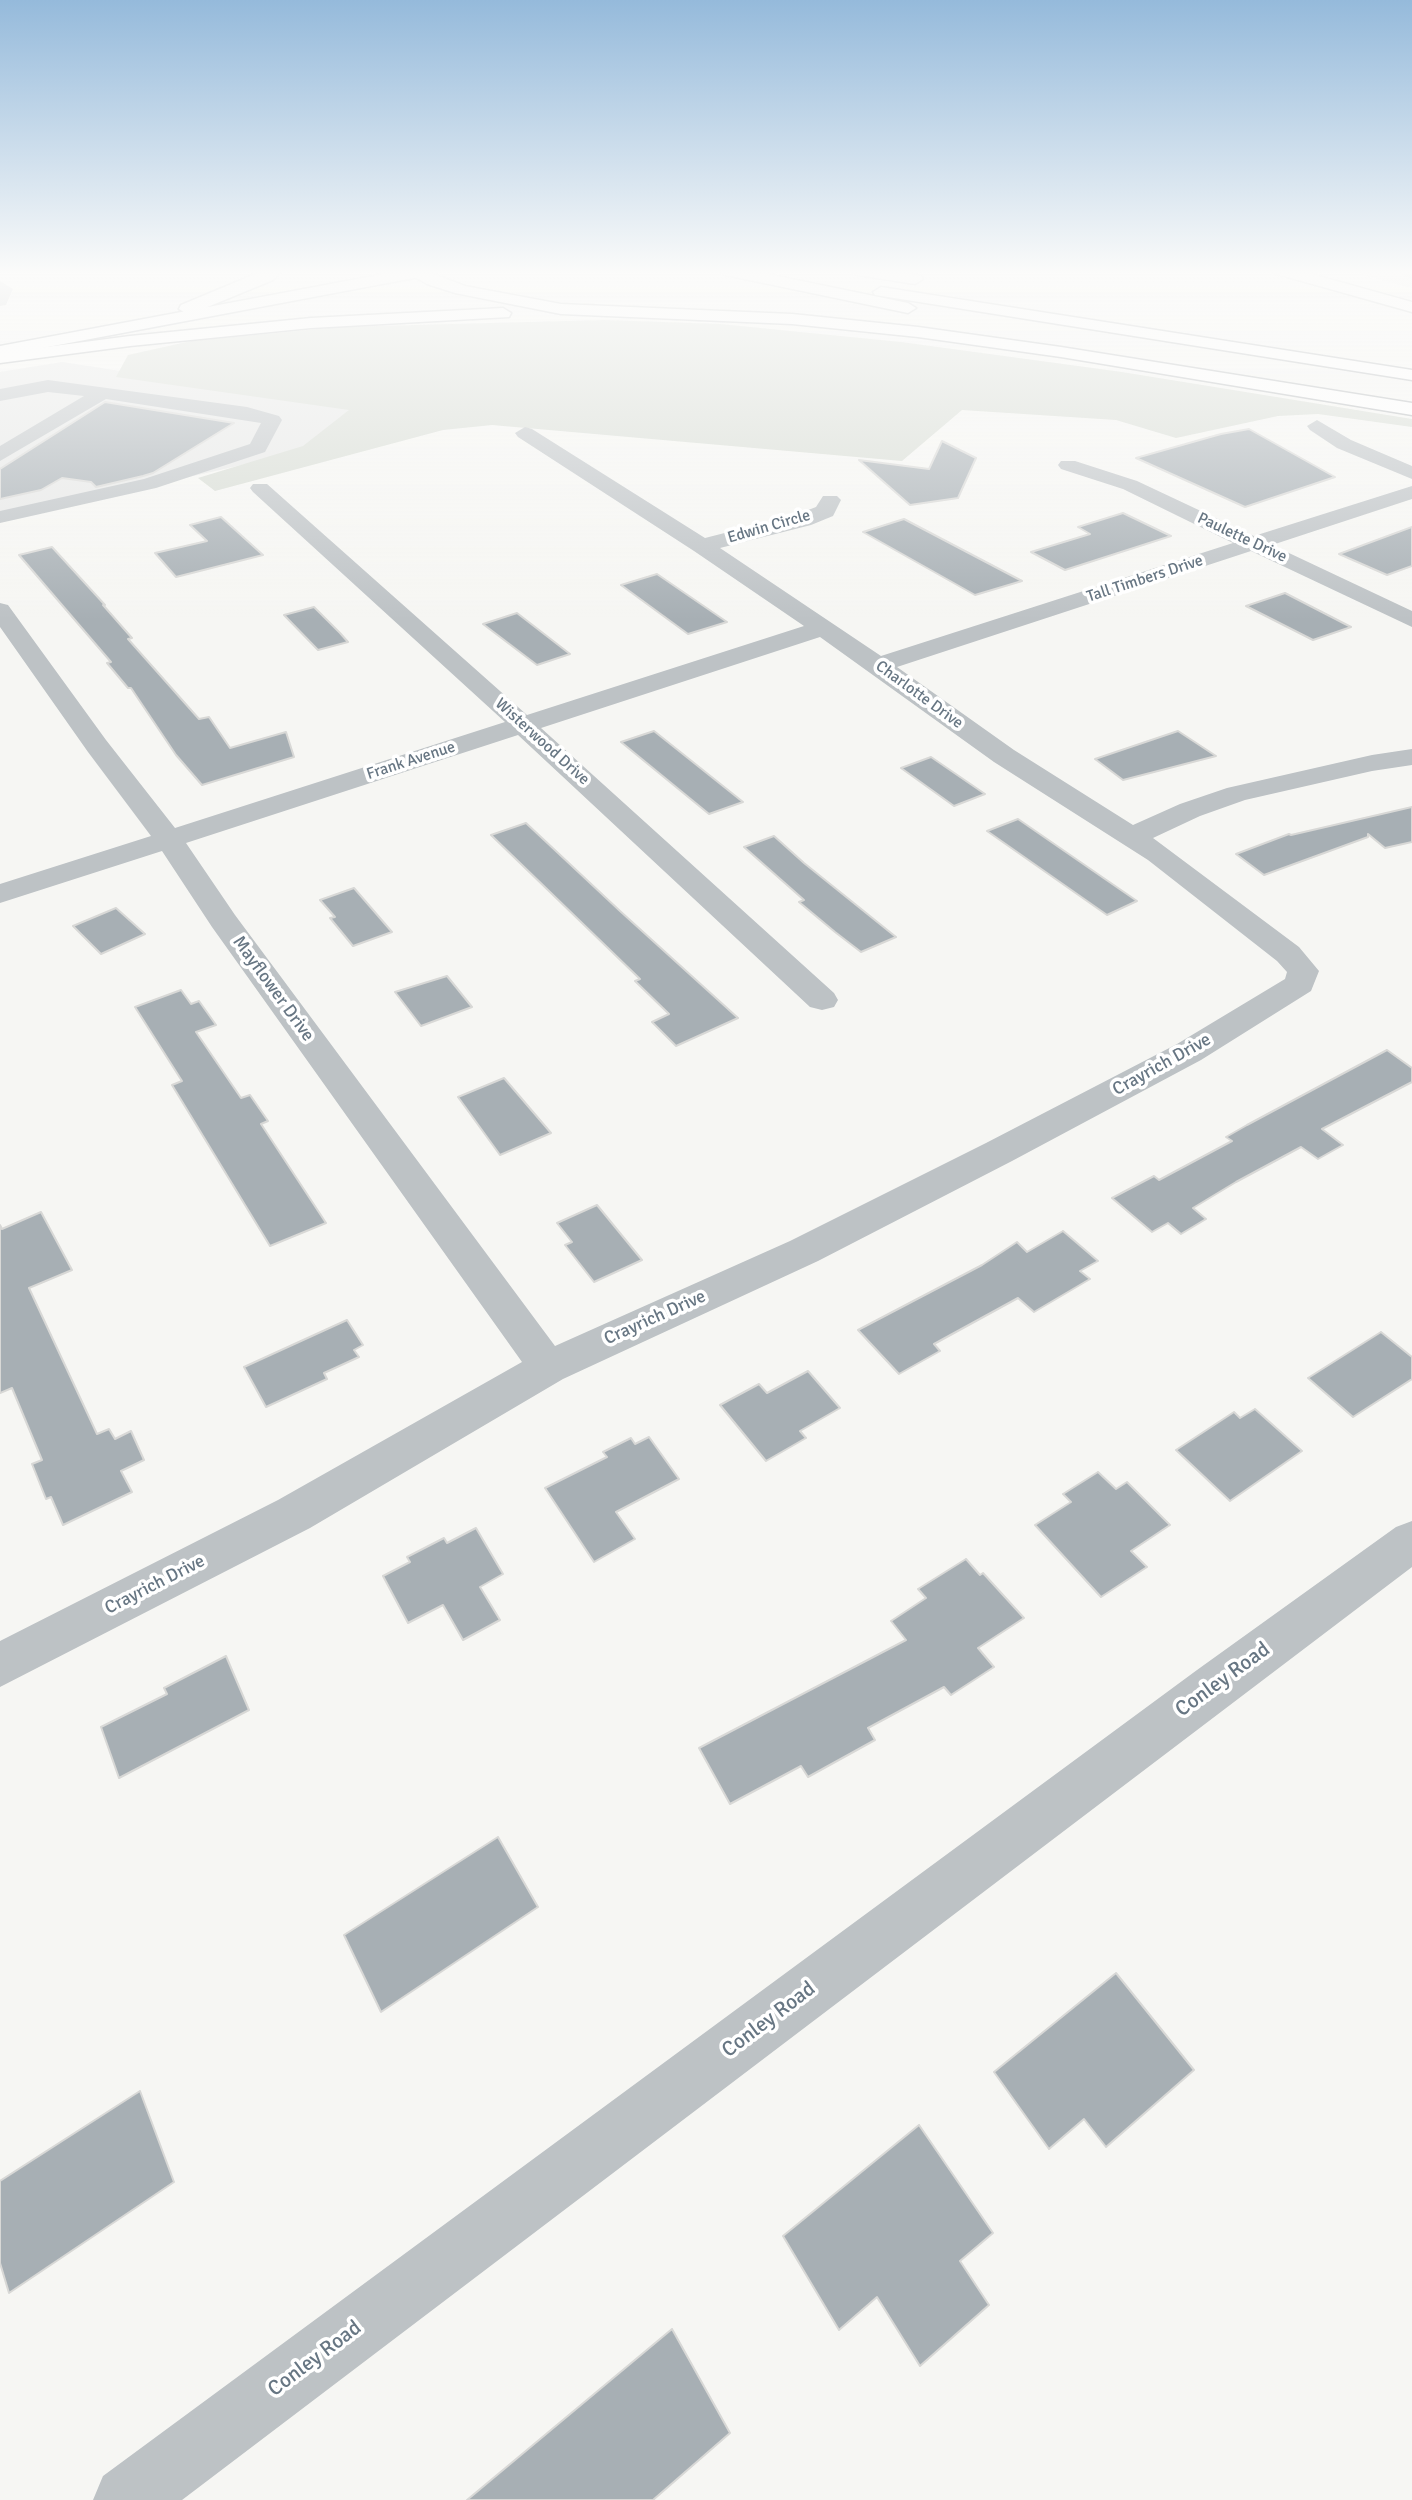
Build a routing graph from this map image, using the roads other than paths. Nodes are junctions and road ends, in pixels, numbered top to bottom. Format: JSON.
{"nodes":[{"id":1,"x":44,"y":387,"type":"edge"},
{"id":2,"x":53,"y":387,"type":"edge"},
{"id":3,"x":1274,"y":387,"type":"edge"},
{"id":4,"x":1344,"y":387,"type":"edge"},
{"id":5,"x":103,"y":393,"type":"junction"},
{"id":6,"x":0,"y":395,"type":"edge"},
{"id":7,"x":1412,"y":399,"type":"edge"},
{"id":8,"x":1412,"y":409,"type":"edge"},
{"id":9,"x":1317,"y":426,"type":"dead end"},
{"id":10,"x":525,"y":433,"type":"dead end"},
{"id":11,"x":0,"y":455,"type":"edge"},
{"id":12,"x":1068,"y":465,"type":"dead end"},
{"id":13,"x":1412,"y":473,"type":"edge"},
{"id":14,"x":260,"y":488,"type":"dead end"},
{"id":15,"x":1412,"y":492,"type":"edge"},
{"id":16,"x":830,"y":500,"type":"dead end"},
{"id":17,"x":0,"y":517,"type":"edge"},
{"id":18,"x":1252,"y":542,"type":"junction"},
{"id":19,"x":702,"y":546,"type":"junction"},
{"id":20,"x":0,"y":610,"type":"edge"},
{"id":21,"x":1412,"y":620,"type":"edge"},
{"id":22,"x":822,"y":628,"type":"junction"},
{"id":23,"x":878,"y":665,"type":"junction"},
{"id":24,"x":523,"y":725,"type":"junction"},
{"id":25,"x":1412,"y":757,"type":"edge"},
{"id":26,"x":1129,"y":838,"type":"junction"},
{"id":27,"x":169,"y":839,"type":"junction"},
{"id":28,"x":0,"y":894,"type":"edge"},
{"id":29,"x":1303,"y":971,"type":"joint"},
{"id":30,"x":822,"y":1000,"type":"dead end"},
{"id":31,"x":548,"y":1367,"type":"junction"},
{"id":32,"x":1412,"y":1541,"type":"edge"},
{"id":33,"x":0,"y":1665,"type":"edge"},
{"id":34,"x":127,"y":2500,"type":"edge"}],
"edges":[{"from":1,"to":6,"type":"street"},
{"from":2,"to":5,"type":"street"},
{"from":3,"to":8,"type":"main road"},
{"from":4,"to":7,"type":"main road"},
{"from":5,"to":11,"type":"street"},
{"from":5,"to":17,"type":"street"},
{"from":9,"to":13,"type":"street"},
{"from":10,"to":19,"type":"street","name":"Charlotte Drive"},
{"from":12,"to":18,"type":"street","name":"Paulette Drive"},
{"from":14,"to":24,"type":"street","name":"Wisterwood Drive"},
{"from":15,"to":18,"type":"street","name":"Tall Timbers Drive"},
{"from":16,"to":19,"type":"street","name":"Edwin Circle"},
{"from":18,"to":21,"type":"street","name":"Paulette Drive"},
{"from":18,"to":23,"type":"street","name":"Tall Timbers Drive"},
{"from":19,"to":22,"type":"street","name":"Charlotte Drive"},
{"from":20,"to":27,"type":"street","name":"Mayflower Drive"},
{"from":22,"to":23,"type":"street","name":"Charlotte Drive"},
{"from":22,"to":24,"type":"street","name":"Frank Avenue"},
{"from":23,"to":26,"type":"street","name":"Charlotte Drive"},
{"from":24,"to":27,"type":"street","name":"Frank Avenue"},
{"from":24,"to":30,"type":"street","name":"Wisterwood Drive"},
{"from":25,"to":26,"type":"street"},
{"from":26,"to":29,"type":"street","name":"Charlotte Drive"},
{"from":27,"to":28,"type":"street","name":"Frank Avenue"},
{"from":27,"to":31,"type":"street","name":"Mayflower Drive"},
{"from":29,"to":31,"type":"street","name":"Crayrich Drive"},
{"from":31,"to":33,"type":"street","name":"Crayrich Drive"},
{"from":32,"to":34,"type":"street","name":"Conley Road"}]}
